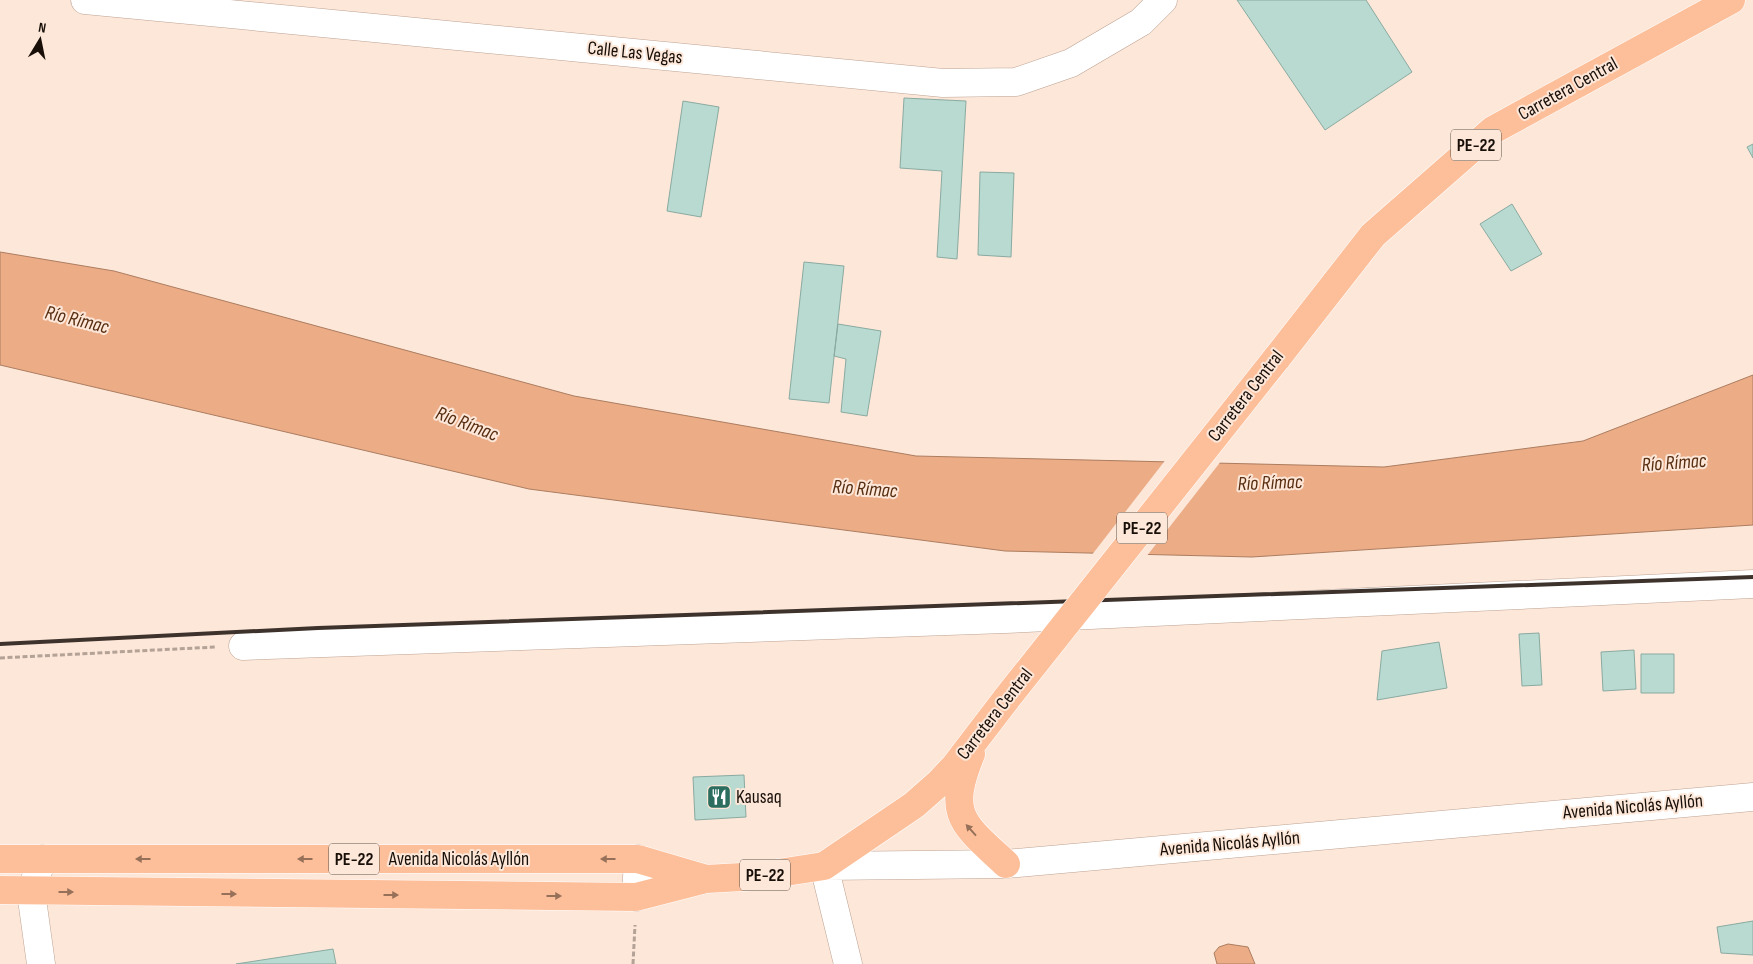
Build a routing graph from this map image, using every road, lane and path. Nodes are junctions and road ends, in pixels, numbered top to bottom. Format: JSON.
{"nodes":[{"id":1,"x":85,"y":0,"type":"edge"},
{"id":2,"x":1163,"y":0,"type":"edge"},
{"id":3,"x":1732,"y":0,"type":"edge"},
{"id":4,"x":1753,"y":584,"type":"edge"},
{"id":5,"x":243,"y":646,"type":"joint"},
{"id":6,"x":0,"y":658,"type":"edge"},
{"id":7,"x":977,"y":738,"type":"junction"},
{"id":8,"x":1753,"y":796,"type":"edge"},
{"id":9,"x":0,"y":859,"type":"edge"},
{"id":10,"x":42,"y":859,"type":"junction"},
{"id":11,"x":638,"y":859,"type":"junction"},
{"id":12,"x":1006,"y":864,"type":"junction"},
{"id":13,"x":824,"y":866,"type":"junction"},
{"id":14,"x":706,"y":879,"type":"junction"},
{"id":15,"x":0,"y":890,"type":"edge"},
{"id":16,"x":31,"y":892,"type":"junction"},
{"id":17,"x":636,"y":897,"type":"junction"},
{"id":18,"x":42,"y":964,"type":"edge"},
{"id":19,"x":633,"y":964,"type":"edge"},
{"id":20,"x":848,"y":964,"type":"edge"}],
"edges":[{"from":1,"to":2,"type":"street","name":"Calle Las Vegas"},
{"from":3,"to":7,"type":"highway","name":"Carretera Central","number":"PE-22","bridge":true},
{"from":4,"to":5,"type":"street"},
{"from":5,"to":6,"type":"path"},
{"from":12,"to":7,"type":"highway","one_way":true},
{"from":7,"to":13,"type":"highway","name":"Carretera Central","number":"PE-22"},
{"from":8,"to":12,"type":"street","name":"Avenida Nicolás Ayllón"},
{"from":9,"to":10,"type":"highway","name":"Avenida Nicolás Ayllón","number":"PE-22"},
{"from":11,"to":10,"type":"highway","name":"Avenida Nicolás Ayllón","number":"PE-22","one_way":true},
{"from":10,"to":16,"type":"street"},
{"from":11,"to":14,"type":"highway","name":"Avenida Nicolás Ayllón","number":"PE-22"},
{"from":11,"to":17,"type":"street"},
{"from":12,"to":13,"type":"street","name":"Avenida Nicolás Ayllón"},
{"from":13,"to":14,"type":"highway","name":"Avenida Nicolás Ayllón","number":"PE-22"},
{"from":13,"to":20,"type":"street"},
{"from":14,"to":17,"type":"highway","name":"Avenida Nicolás Ayllón","number":"PE-22"},
{"from":15,"to":16,"type":"highway","name":"Avenida Nicolás Ayllón","number":"PE-22"},
{"from":16,"to":17,"type":"highway","name":"Avenida Nicolás Ayllón","number":"PE-22","one_way":true},
{"from":16,"to":18,"type":"street"},
{"from":17,"to":19,"type":"path"}]}
